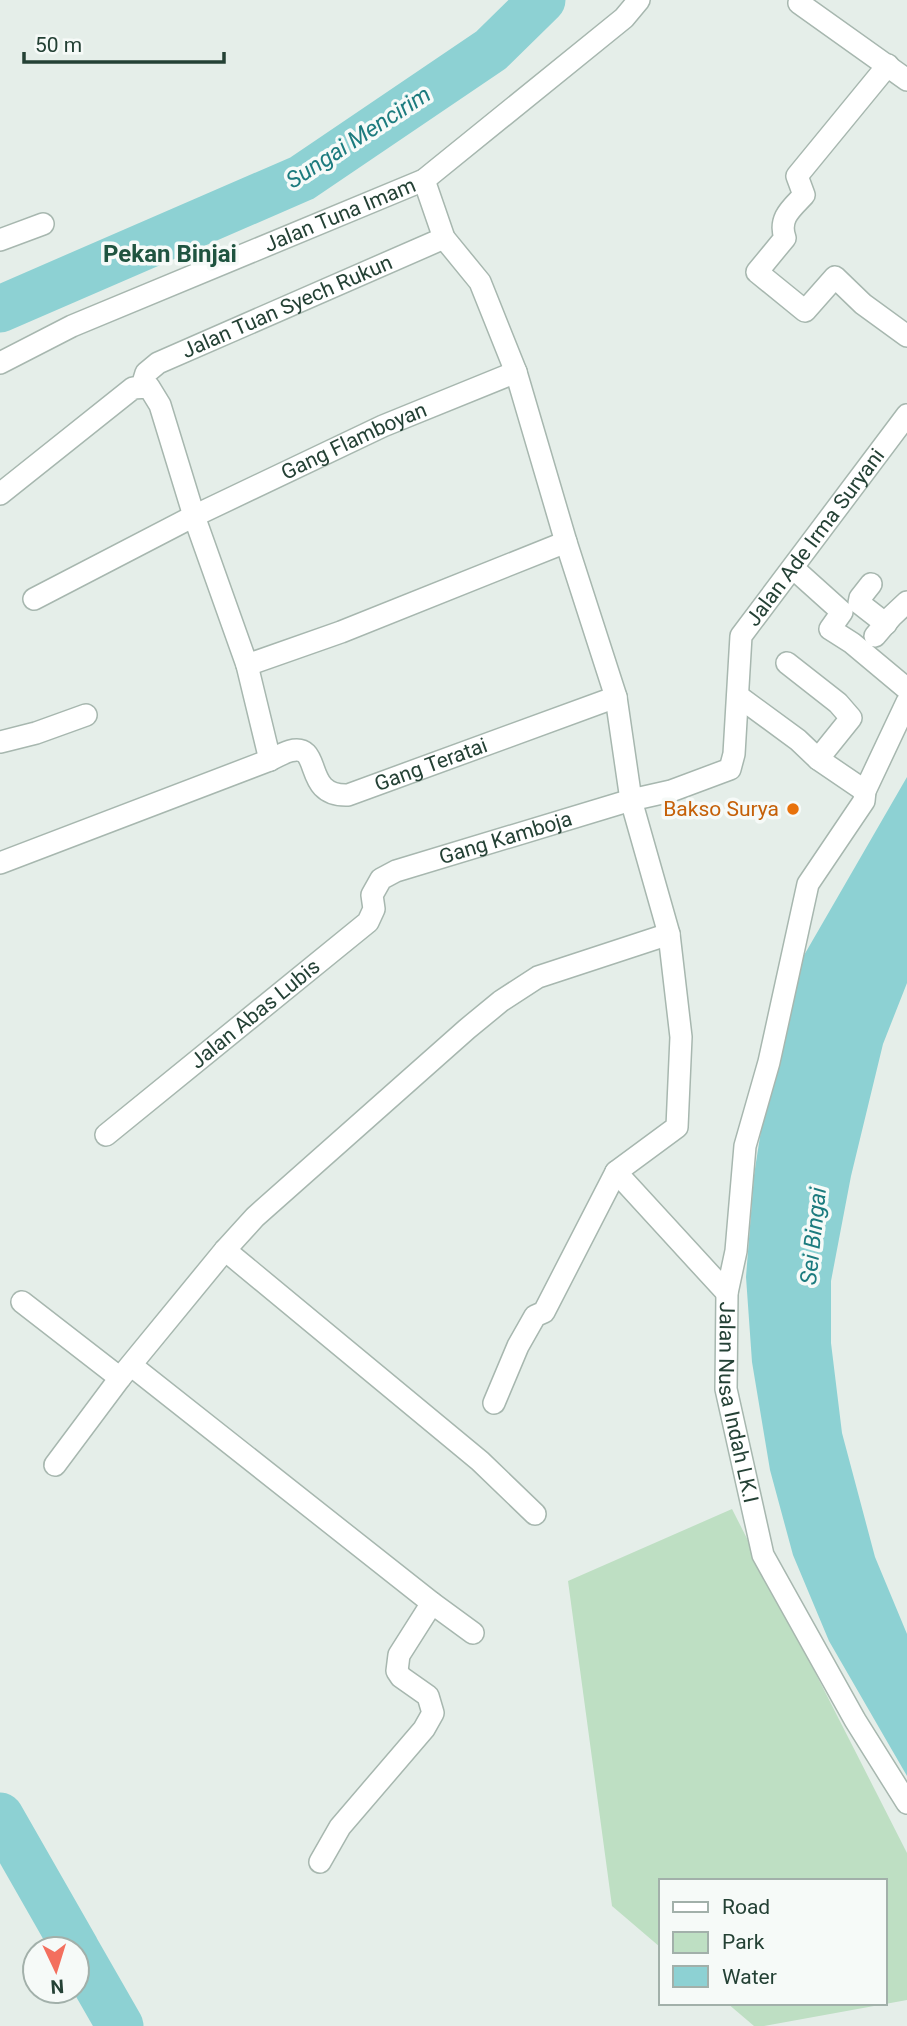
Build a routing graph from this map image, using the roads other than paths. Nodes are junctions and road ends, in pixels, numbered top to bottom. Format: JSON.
{"nodes":[{"id":1,"x":639,"y":0,"type":"edge"},
{"id":2,"x":800,"y":0,"type":"edge"},
{"id":3,"x":888,"y":65,"type":"junction"},
{"id":4,"x":907,"y":80,"type":"edge"},
{"id":5,"x":424,"y":180,"type":"junction"},
{"id":6,"x":43,"y":224,"type":"dead end"},
{"id":7,"x":444,"y":238,"type":"junction"},
{"id":8,"x":0,"y":240,"type":"edge"},
{"id":9,"x":907,"y":336,"type":"edge"},
{"id":10,"x":0,"y":363,"type":"edge"},
{"id":11,"x":516,"y":372,"type":"junction"},
{"id":12,"x":142,"y":386,"type":"junction"},
{"id":13,"x":907,"y":415,"type":"edge"},
{"id":14,"x":0,"y":494,"type":"edge"},
{"id":15,"x":194,"y":516,"type":"junction"},
{"id":16,"x":566,"y":542,"type":"junction"},
{"id":17,"x":793,"y":568,"type":"junction"},
{"id":18,"x":871,"y":584,"type":"dead end"},
{"id":19,"x":34,"y":599,"type":"dead end"},
{"id":20,"x":907,"y":602,"type":"edge"},
{"id":21,"x":851,"y":607,"type":"junction"},
{"id":22,"x":787,"y":663,"type":"dead end"},
{"id":23,"x":247,"y":665,"type":"junction"},
{"id":24,"x":907,"y":689,"type":"edge"},
{"id":25,"x":738,"y":696,"type":"junction"},
{"id":26,"x":616,"y":697,"type":"junction"},
{"id":27,"x":907,"y":702,"type":"edge"},
{"id":28,"x":86,"y":715,"type":"dead end"},
{"id":29,"x":0,"y":742,"type":"edge"},
{"id":30,"x":818,"y":759,"type":"junction"},
{"id":31,"x":270,"y":760,"type":"junction"},
{"id":32,"x":865,"y":791,"type":"junction"},
{"id":33,"x":631,"y":800,"type":"junction"},
{"id":34,"x":0,"y":863,"type":"edge"},
{"id":35,"x":381,"y":879,"type":"joint"},
{"id":36,"x":669,"y":934,"type":"junction"},
{"id":37,"x":106,"y":1135,"type":"dead end"},
{"id":38,"x":617,"y":1171,"type":"junction"},
{"id":39,"x":225,"y":1250,"type":"junction"},
{"id":40,"x":727,"y":1293,"type":"junction"},
{"id":41,"x":22,"y":1302,"type":"dead end"},
{"id":42,"x":126,"y":1372,"type":"junction"},
{"id":43,"x":494,"y":1403,"type":"dead end"},
{"id":44,"x":55,"y":1465,"type":"dead end"},
{"id":45,"x":535,"y":1514,"type":"dead end"},
{"id":46,"x":432,"y":1603,"type":"junction"},
{"id":47,"x":473,"y":1633,"type":"dead end"},
{"id":48,"x":907,"y":1803,"type":"edge"},
{"id":49,"x":320,"y":1862,"type":"dead end"}],
"edges":[{"from":1,"to":5,"type":"street","name":"Jalan Tuna Imam"},
{"from":2,"to":3,"type":"street"},
{"from":3,"to":4,"type":"street"},
{"from":3,"to":9,"type":"street"},
{"from":5,"to":7,"type":"street"},
{"from":5,"to":10,"type":"street","name":"Jalan Tuna Imam"},
{"from":6,"to":8,"type":"street"},
{"from":7,"to":11,"type":"street"},
{"from":7,"to":12,"type":"street","name":"Jalan Tuan Syech Rukun"},
{"from":11,"to":15,"type":"street","name":"Gang Flamboyan"},
{"from":11,"to":16,"type":"street"},
{"from":12,"to":14,"type":"street","name":"Jalan Tuan Syech Rukun"},
{"from":12,"to":15,"type":"street"},
{"from":13,"to":17,"type":"street","name":"Jalan Ade Irma Suryani"},
{"from":15,"to":19,"type":"street","name":"Gang Flamboyan"},
{"from":15,"to":23,"type":"street"},
{"from":16,"to":23,"type":"street"},
{"from":16,"to":26,"type":"street"},
{"from":17,"to":21,"type":"street"},
{"from":17,"to":25,"type":"street","name":"Jalan Ade Irma Suryani"},
{"from":18,"to":21,"type":"street"},
{"from":20,"to":21,"type":"street"},
{"from":21,"to":24,"type":"street"},
{"from":22,"to":30,"type":"street"},
{"from":23,"to":31,"type":"street"},
{"from":25,"to":30,"type":"street"},
{"from":25,"to":33,"type":"street","name":"Jalan Ade Irma Suryani"},
{"from":26,"to":31,"type":"street","name":"Gang Teratai"},
{"from":26,"to":33,"type":"street"},
{"from":27,"to":32,"type":"street","name":"Jalan Nusa Indah LK.I"},
{"from":28,"to":29,"type":"street"},
{"from":30,"to":32,"type":"street"},
{"from":31,"to":34,"type":"street"},
{"from":32,"to":40,"type":"street","name":"Jalan Nusa Indah LK.I"},
{"from":33,"to":35,"type":"street","name":"Gang Kamboja"},
{"from":33,"to":36,"type":"street"},
{"from":35,"to":37,"type":"street","name":"Jalan Abas Lubis"},
{"from":36,"to":38,"type":"street"},
{"from":36,"to":39,"type":"street"},
{"from":38,"to":40,"type":"street"},
{"from":38,"to":43,"type":"street"},
{"from":39,"to":42,"type":"street"},
{"from":39,"to":45,"type":"street"},
{"from":40,"to":48,"type":"street","name":"Jalan Nusa Indah LK.I"},
{"from":41,"to":42,"type":"street"},
{"from":42,"to":44,"type":"street"},
{"from":42,"to":46,"type":"street"},
{"from":46,"to":47,"type":"street"},
{"from":46,"to":49,"type":"street"}]}
